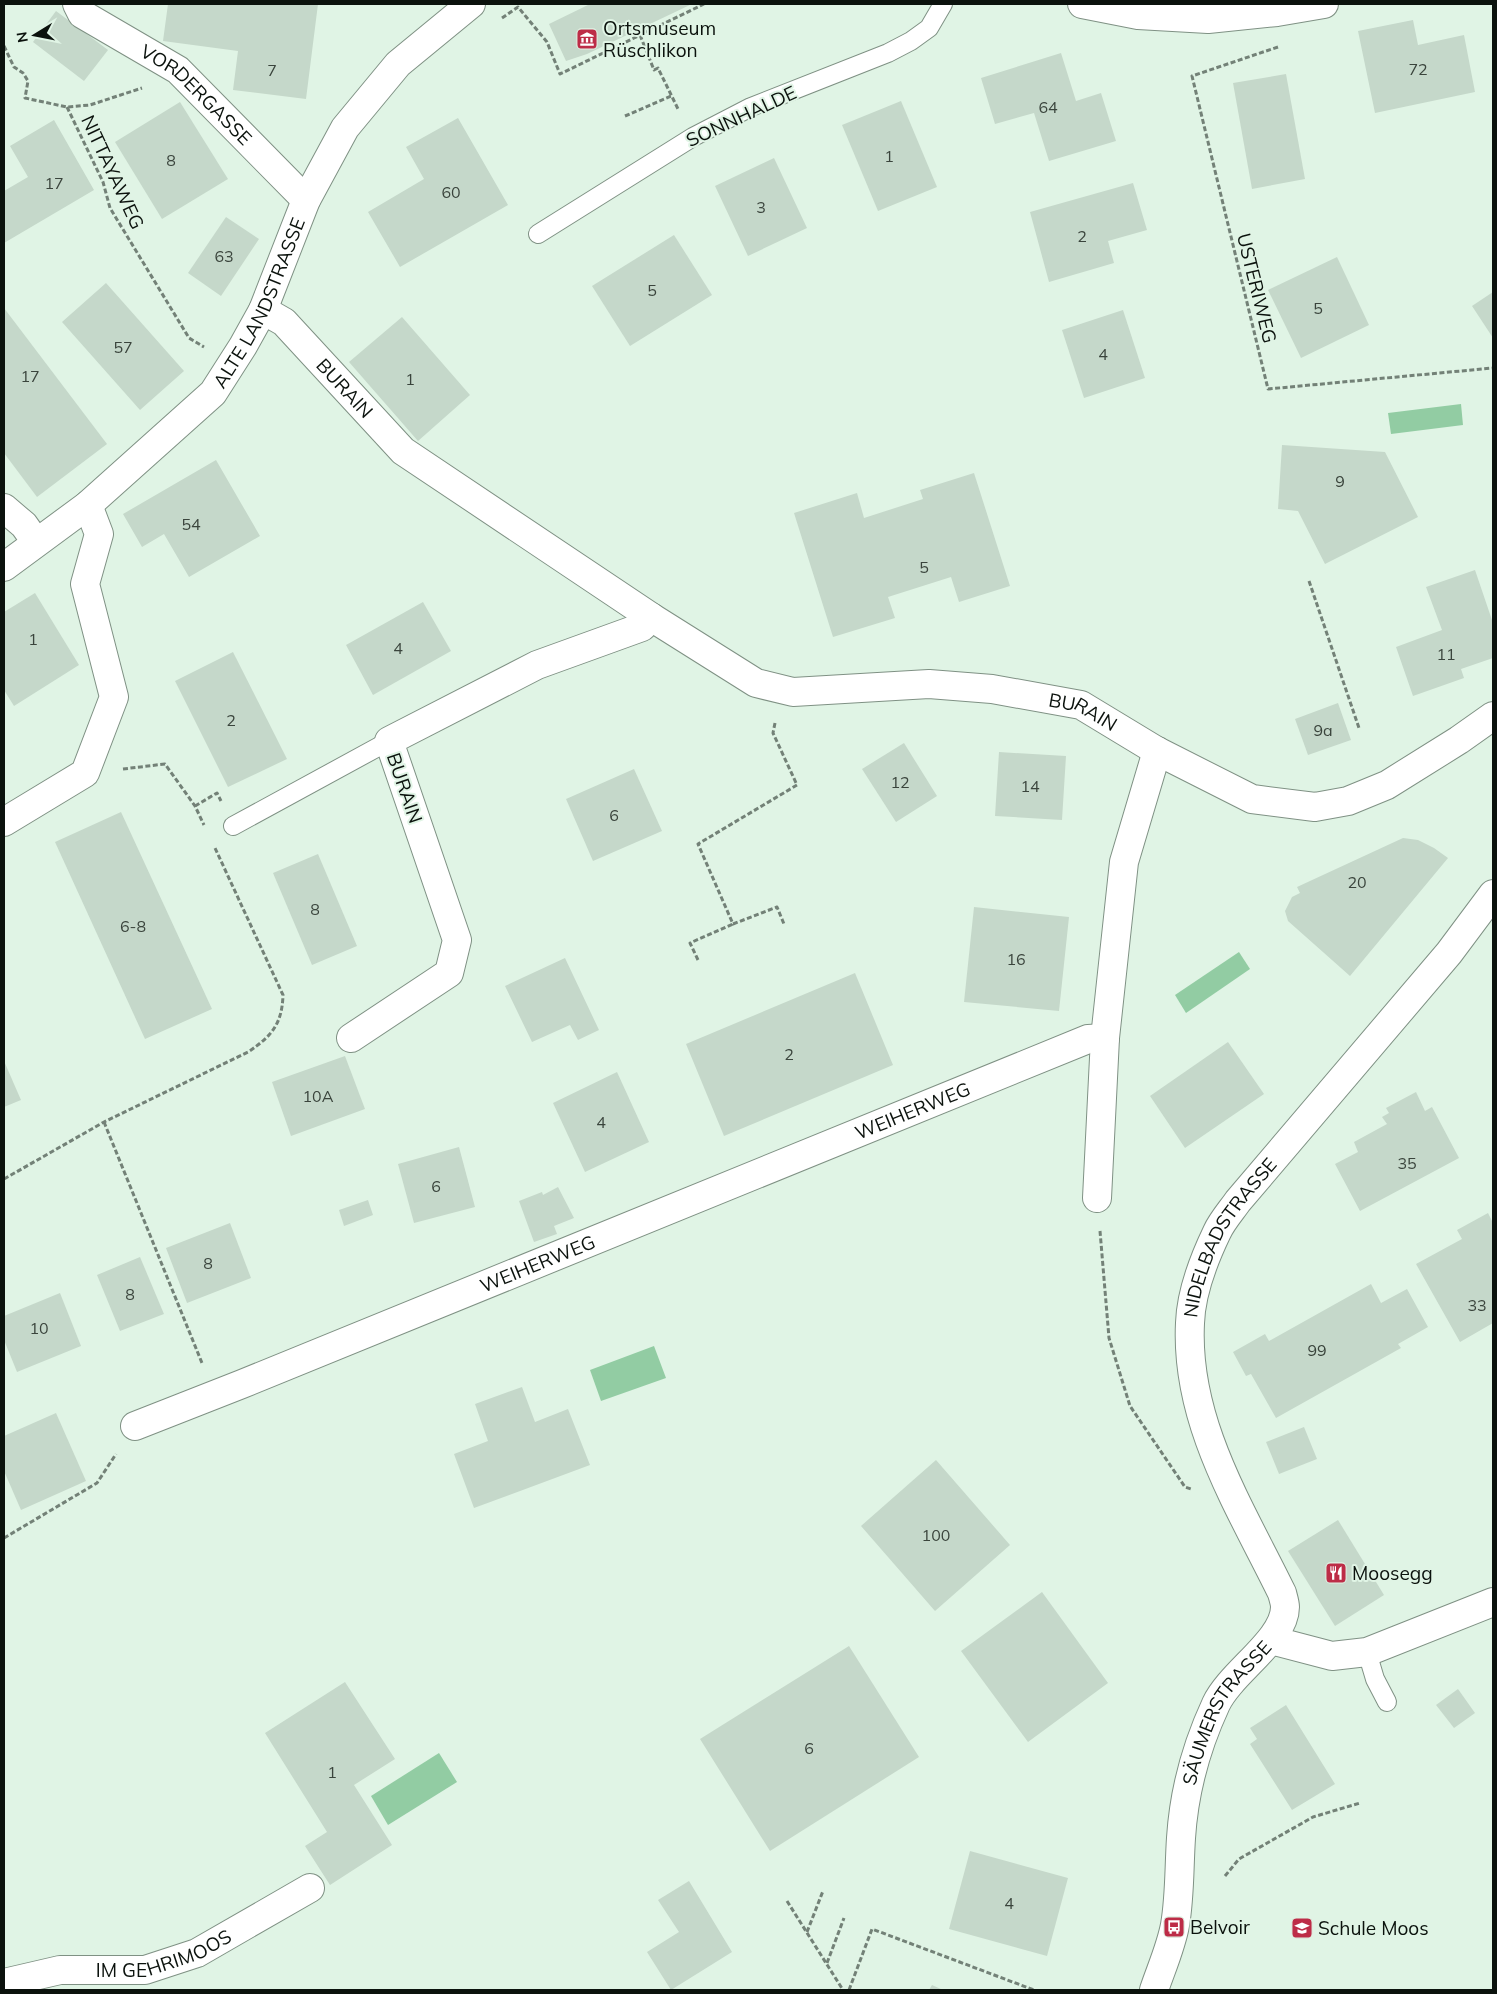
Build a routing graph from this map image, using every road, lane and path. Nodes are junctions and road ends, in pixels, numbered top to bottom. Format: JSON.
{"nodes":[{"id":1,"x":76,"y":4,"type":"edge"},
{"id":2,"x":471,"y":4,"type":"edge"},
{"id":3,"x":704,"y":4,"type":"edge"},
{"id":4,"x":943,"y":4,"type":"edge"},
{"id":5,"x":1082,"y":4,"type":"edge"},
{"id":6,"x":1324,"y":4,"type":"edge"},
{"id":7,"x":501,"y":19,"type":"dead end"},
{"id":8,"x":640,"y":35,"type":"junction"},
{"id":9,"x":1278,"y":41,"type":"dead end"},
{"id":10,"x":4,"y":46,"type":"edge"},
{"id":11,"x":178,"y":70,"type":"junction"},
{"id":12,"x":671,"y":96,"type":"junction"},
{"id":13,"x":676,"y":105,"type":"dead end"},
{"id":14,"x":68,"y":107,"type":"junction"},
{"id":15,"x":625,"y":116,"type":"dead end"},
{"id":16,"x":306,"y":200,"type":"junction"},
{"id":17,"x":538,"y":234,"type":"dead end"},
{"id":18,"x":263,"y":310,"type":"junction"},
{"id":19,"x":205,"y":348,"type":"dead end"},
{"id":20,"x":1493,"y":368,"type":"edge"},
{"id":21,"x":88,"y":505,"type":"junction"},
{"id":22,"x":4,"y":508,"type":"edge"},
{"id":23,"x":36,"y":542,"type":"junction"},
{"id":24,"x":4,"y":567,"type":"edge"},
{"id":25,"x":1308,"y":581,"type":"dead end"},
{"id":26,"x":651,"y":616,"type":"junction"},
{"id":27,"x":1493,"y":716,"type":"edge"},
{"id":28,"x":1359,"y":728,"type":"dead end"},
{"id":29,"x":774,"y":737,"type":"dead end"},
{"id":30,"x":389,"y":741,"type":"junction"},
{"id":31,"x":1157,"y":751,"type":"junction"},
{"id":32,"x":86,"y":773,"type":"junction"},
{"id":33,"x":4,"y":822,"type":"edge"},
{"id":34,"x":233,"y":826,"type":"dead end"},
{"id":35,"x":207,"y":833,"type":"dead end"},
{"id":36,"x":212,"y":842,"type":"dead end"},
{"id":37,"x":1493,"y":894,"type":"edge"},
{"id":38,"x":733,"y":924,"type":"junction"},
{"id":39,"x":784,"y":924,"type":"dead end"},
{"id":40,"x":698,"y":960,"type":"dead end"},
{"id":41,"x":351,"y":1038,"type":"dead end"},
{"id":42,"x":1105,"y":1038,"type":"junction"},
{"id":43,"x":104,"y":1122,"type":"junction"},
{"id":44,"x":4,"y":1179,"type":"edge"},
{"id":45,"x":1097,"y":1198,"type":"joint"},
{"id":46,"x":215,"y":1395,"type":"junction"},
{"id":47,"x":135,"y":1426,"type":"joint"},
{"id":48,"x":1185,"y":1487,"type":"dead end"},
{"id":49,"x":4,"y":1538,"type":"edge"},
{"id":50,"x":1493,"y":1602,"type":"edge"},
{"id":51,"x":1271,"y":1640,"type":"junction"},
{"id":52,"x":1367,"y":1652,"type":"junction"},
{"id":53,"x":1387,"y":1702,"type":"dead end"},
{"id":54,"x":1360,"y":1803,"type":"dead end"},
{"id":55,"x":1225,"y":1876,"type":"dead end"},
{"id":56,"x":310,"y":1888,"type":"dead end"},
{"id":57,"x":823,"y":1891,"type":"dead end"},
{"id":58,"x":787,"y":1902,"type":"dead end"},
{"id":59,"x":844,"y":1918,"type":"dead end"},
{"id":60,"x":807,"y":1933,"type":"junction"},
{"id":61,"x":827,"y":1964,"type":"junction"},
{"id":62,"x":4,"y":1983,"type":"edge"},
{"id":63,"x":843,"y":1990,"type":"edge"},
{"id":64,"x":849,"y":1990,"type":"edge"},
{"id":65,"x":1034,"y":1990,"type":"edge"},
{"id":66,"x":1154,"y":1990,"type":"edge"}],
"edges":[{"from":1,"to":11,"type":"street","name":"VORDERGASSE"},
{"from":2,"to":16,"type":"street","name":"ALTE LANDSTRASSE"},
{"from":3,"to":8,"type":"path"},
{"from":4,"to":17,"type":"lane","name":"SONNHALDE"},
{"from":5,"to":6,"type":"street"},
{"from":7,"to":8,"type":"path"},
{"from":8,"to":12,"type":"path"},
{"from":9,"to":20,"type":"path","name":"USTERIWEG"},
{"from":10,"to":14,"type":"path","name":"NITTAYAWEG"},
{"from":11,"to":14,"type":"path"},
{"from":11,"to":16,"type":"street","name":"VORDERGASSE"},
{"from":12,"to":13,"type":"path"},
{"from":12,"to":15,"type":"path"},
{"from":14,"to":19,"type":"path","name":"NITTAYAWEG"},
{"from":16,"to":18,"type":"street","name":"ALTE LANDSTRASSE"},
{"from":18,"to":21,"type":"street","name":"ALTE LANDSTRASSE"},
{"from":18,"to":26,"type":"street","name":"BURAIN"},
{"from":21,"to":23,"type":"street","name":"ALTE LANDSTRASSE"},
{"from":21,"to":32,"type":"street"},
{"from":22,"to":23,"type":"street"},
{"from":23,"to":24,"type":"street","name":"ALTE LANDSTRASSE"},
{"from":25,"to":28,"type":"path"},
{"from":26,"to":30,"type":"street","name":"BURAIN"},
{"from":26,"to":31,"type":"street","name":"BURAIN"},
{"from":27,"to":31,"type":"street","name":"BURAIN"},
{"from":29,"to":38,"type":"path"},
{"from":30,"to":34,"type":"lane"},
{"from":30,"to":41,"type":"street","name":"BURAIN"},
{"from":31,"to":42,"type":"street"},
{"from":32,"to":33,"type":"street"},
{"from":32,"to":35,"type":"path"},
{"from":36,"to":43,"type":"path"},
{"from":37,"to":51,"type":"street","name":"NIDELBADSTRASSE"},
{"from":38,"to":39,"type":"path"},
{"from":38,"to":40,"type":"path"},
{"from":42,"to":45,"type":"street"},
{"from":42,"to":46,"type":"street","name":"WEIHERWEG"},
{"from":43,"to":44,"type":"path"},
{"from":43,"to":46,"type":"path"},
{"from":45,"to":48,"type":"path"},
{"from":46,"to":47,"type":"street","name":"WEIHERWEG"},
{"from":47,"to":49,"type":"path"},
{"from":50,"to":52,"type":"street","name":"SÄUMERSTRASSE"},
{"from":51,"to":52,"type":"street","name":"SÄUMERSTRASSE"},
{"from":51,"to":66,"type":"street","name":"SÄUMERSTRASSE"},
{"from":52,"to":53,"type":"lane"},
{"from":54,"to":55,"type":"path"},
{"from":56,"to":62,"type":"street","name":"IM GEHRIMOOS"},
{"from":57,"to":60,"type":"path"},
{"from":58,"to":60,"type":"path"},
{"from":59,"to":61,"type":"path"},
{"from":60,"to":61,"type":"path"},
{"from":61,"to":63,"type":"path"},
{"from":64,"to":65,"type":"path"}]}
